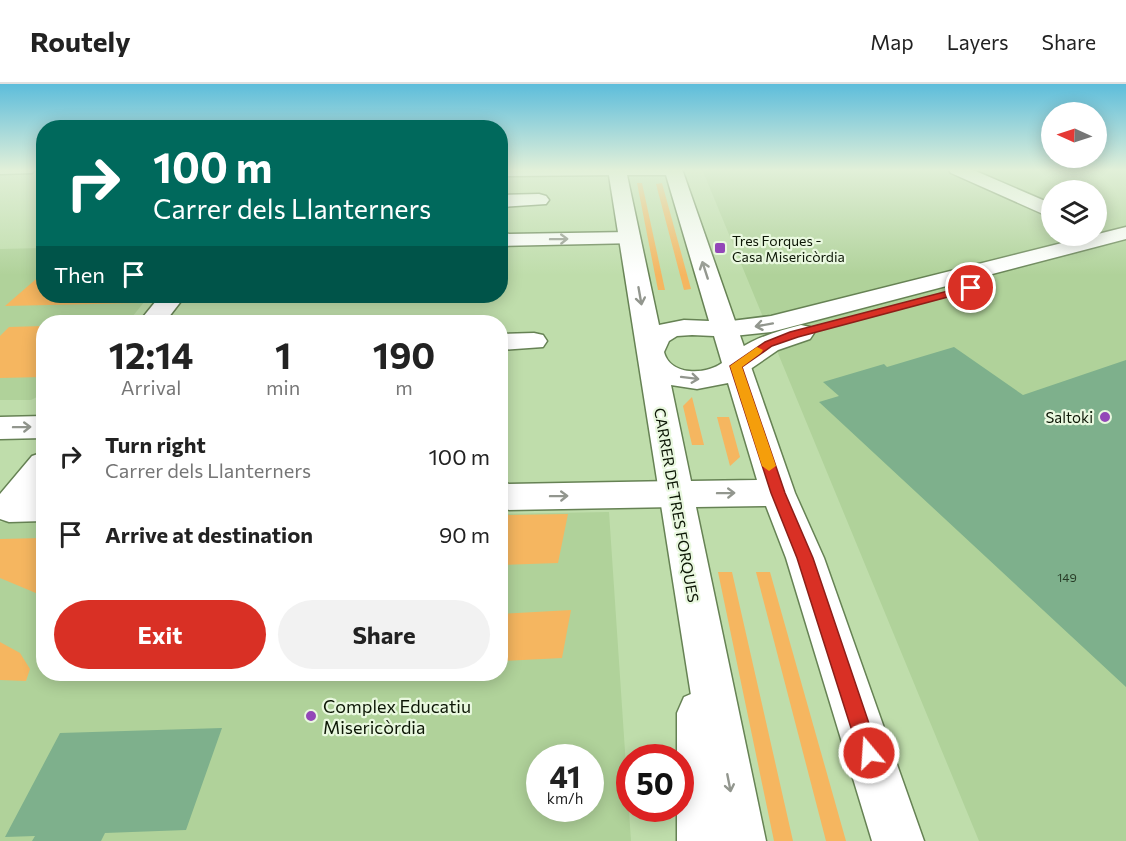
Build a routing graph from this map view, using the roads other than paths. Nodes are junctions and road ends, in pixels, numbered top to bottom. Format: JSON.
{"nodes":[{"id":1,"x":623,"y":204,"type":"edge"},
{"id":2,"x":684,"y":204,"type":"edge"},
{"id":3,"x":629,"y":238,"type":"junction"},
{"id":4,"x":1114,"y":238,"type":"edge"},
{"id":5,"x":508,"y":240,"type":"edge"},
{"id":6,"x":167,"y":303,"type":"edge"},
{"id":7,"x":158,"y":315,"type":"edge"},
{"id":8,"x":534,"y":341,"type":"dead end"},
{"id":9,"x":508,"y":342,"type":"edge"},
{"id":10,"x":730,"y":347,"type":"junction"},
{"id":11,"x":650,"y":354,"type":"junction"},
{"id":12,"x":36,"y":427,"type":"edge"},
{"id":13,"x":0,"y":428,"type":"edge"},
{"id":14,"x":36,"y":474,"type":"edge"},
{"id":15,"x":778,"y":493,"type":"junction"},
{"id":16,"x":675,"y":494,"type":"junction"},
{"id":17,"x":508,"y":497,"type":"edge"},
{"id":18,"x":36,"y":507,"type":"edge"},
{"id":19,"x":698,"y":619,"type":"junction"},
{"id":20,"x":703,"y":841,"type":"edge"},
{"id":21,"x":740,"y":841,"type":"edge"},
{"id":22,"x":898,"y":841,"type":"edge"}],
"edges":[{"from":1,"to":3,"type":"street","name":"CARRER DE TRES FORQUES"},
{"from":10,"to":2,"type":"street","one_way":true},
{"from":5,"to":3,"type":"street","one_way":true},
{"from":3,"to":11,"type":"street","name":"CARRER DE TRES FORQUES","one_way":true},
{"from":4,"to":10,"type":"street"},
{"from":4,"to":10,"type":"street","one_way":true},
{"from":6,"to":7,"type":"street"},
{"from":8,"to":9,"type":"street"},
{"from":10,"to":11,"type":"street"},
{"from":11,"to":10,"type":"street","one_way":true},
{"from":10,"to":15,"type":"street"},
{"from":11,"to":16,"type":"street","name":"CARRER DE TRES FORQUES"},
{"from":13,"to":12,"type":"street","one_way":true},
{"from":14,"to":18,"type":"street"},
{"from":16,"to":15,"type":"street","one_way":true},
{"from":15,"to":22,"type":"street"},
{"from":17,"to":16,"type":"street","one_way":true},
{"from":16,"to":19,"type":"street","name":"CARRER DE TRES FORQUES"},
{"from":19,"to":20,"type":"street"},
{"from":19,"to":21,"type":"street","name":"CARRER DE TRES FORQUES","one_way":true}]}
